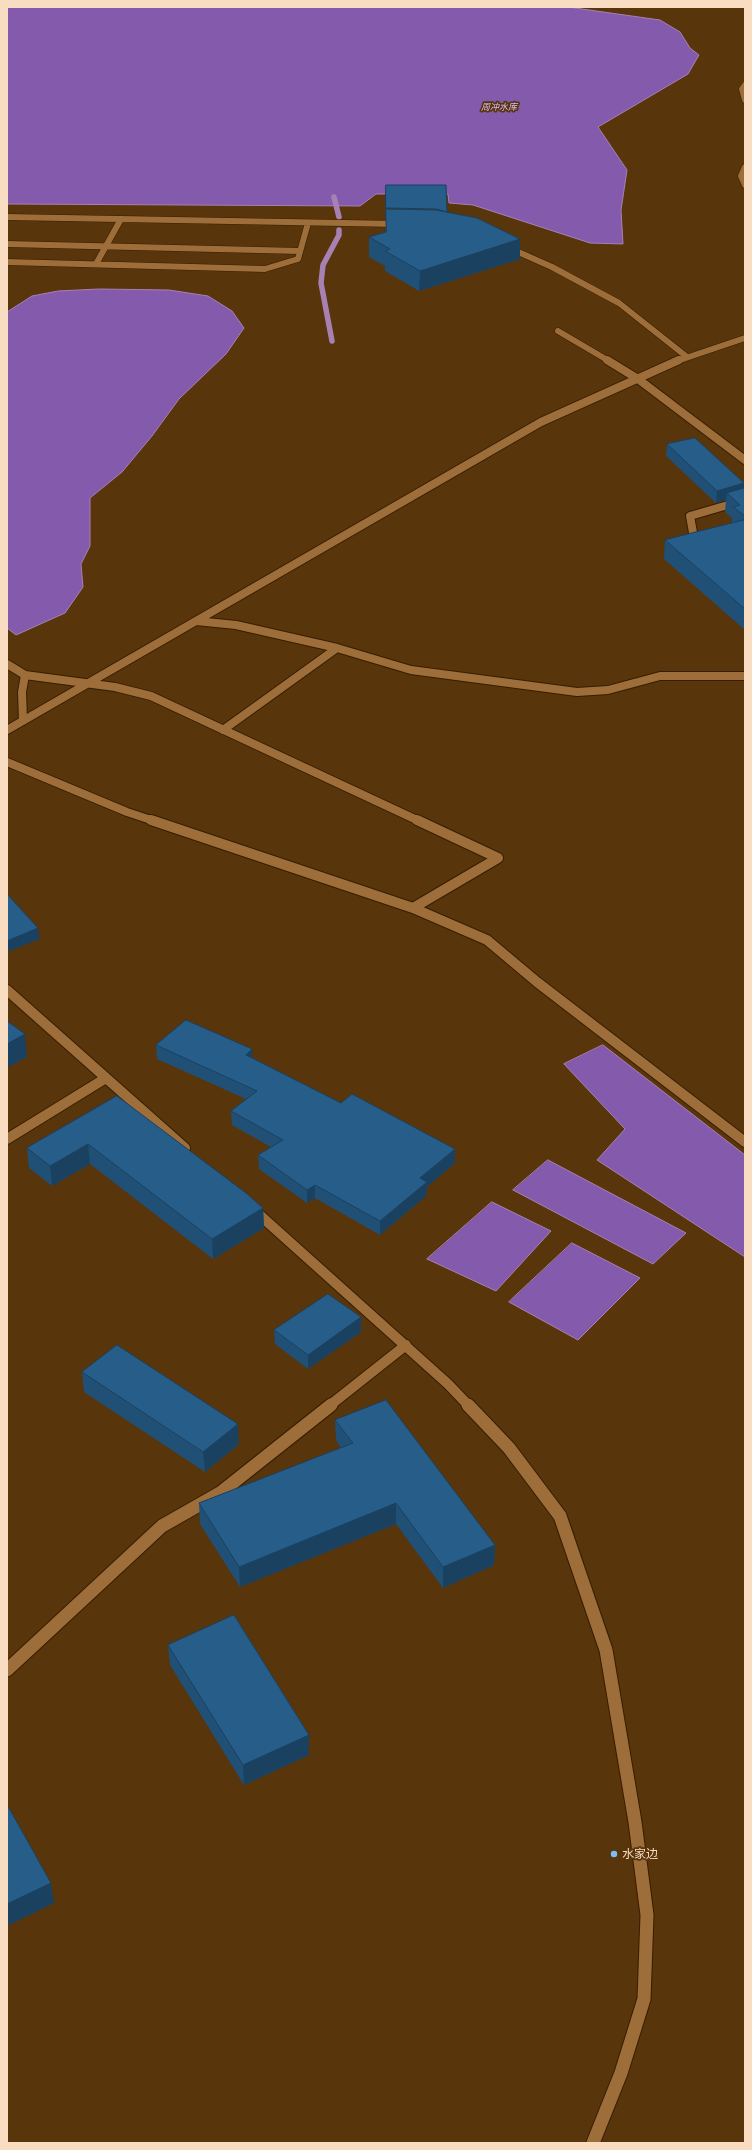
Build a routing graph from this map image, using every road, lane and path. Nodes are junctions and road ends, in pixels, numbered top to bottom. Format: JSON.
{"nodes":[{"id":1,"x":744,"y":88,"type":"edge"},
{"id":2,"x":745,"y":100,"type":"edge"},
{"id":3,"x":745,"y":167,"type":"edge"},
{"id":4,"x":745,"y":185,"type":"edge"},
{"id":5,"x":7,"y":217,"type":"edge"},
{"id":6,"x":121,"y":219,"type":"junction"},
{"id":7,"x":308,"y":223,"type":"junction"},
{"id":8,"x":406,"y":224,"type":"edge"},
{"id":9,"x":499,"y":243,"type":"edge"},
{"id":10,"x":7,"y":244,"type":"edge"},
{"id":11,"x":106,"y":246,"type":"junction"},
{"id":12,"x":300,"y":251,"type":"junction"},
{"id":13,"x":7,"y":262,"type":"edge"},
{"id":14,"x":96,"y":264,"type":"junction"},
{"id":15,"x":558,"y":331,"type":"dead end"},
{"id":16,"x":745,"y":338,"type":"edge"},
{"id":17,"x":687,"y":357,"type":"junction"},
{"id":18,"x":638,"y":379,"type":"junction"},
{"id":19,"x":745,"y":460,"type":"edge"},
{"id":20,"x":745,"y":500,"type":"edge"},
{"id":21,"x":694,"y":538,"type":"edge"},
{"id":22,"x":196,"y":621,"type":"junction"},
{"id":23,"x":337,"y":648,"type":"junction"},
{"id":24,"x":7,"y":664,"type":"edge"},
{"id":25,"x":25,"y":675,"type":"junction"},
{"id":26,"x":745,"y":676,"type":"edge"},
{"id":27,"x":86,"y":685,"type":"junction"},
{"id":28,"x":23,"y":721,"type":"junction"},
{"id":29,"x":7,"y":730,"type":"edge"},
{"id":30,"x":223,"y":730,"type":"junction"},
{"id":31,"x":7,"y":762,"type":"edge"},
{"id":32,"x":413,"y":908,"type":"junction"},
{"id":33,"x":7,"y":990,"type":"edge"},
{"id":34,"x":106,"y":1078,"type":"junction"},
{"id":35,"x":7,"y":1139,"type":"edge"},
{"id":36,"x":745,"y":1142,"type":"edge"},
{"id":37,"x":194,"y":1157,"type":"edge"},
{"id":38,"x":241,"y":1198,"type":"edge"},
{"id":39,"x":406,"y":1345,"type":"junction"},
{"id":40,"x":7,"y":1670,"type":"edge"},
{"id":41,"x":593,"y":2143,"type":"edge"}],
"edges":[{"from":1,"to":2,"type":"street"},
{"from":3,"to":4,"type":"street"},
{"from":5,"to":6,"type":"street"},
{"from":6,"to":7,"type":"street"},
{"from":6,"to":11,"type":"street"},
{"from":7,"to":8,"type":"street"},
{"from":7,"to":12,"type":"street"},
{"from":9,"to":17,"type":"street"},
{"from":10,"to":11,"type":"street"},
{"from":11,"to":12,"type":"street"},
{"from":11,"to":14,"type":"street"},
{"from":12,"to":14,"type":"street"},
{"from":13,"to":14,"type":"street"},
{"from":15,"to":18,"type":"street"},
{"from":16,"to":17,"type":"street"},
{"from":17,"to":18,"type":"street"},
{"from":18,"to":19,"type":"street"},
{"from":18,"to":22,"type":"street"},
{"from":20,"to":21,"type":"street"},
{"from":22,"to":23,"type":"street"},
{"from":22,"to":27,"type":"street"},
{"from":23,"to":26,"type":"street"},
{"from":23,"to":30,"type":"street"},
{"from":24,"to":25,"type":"street"},
{"from":25,"to":27,"type":"street"},
{"from":25,"to":28,"type":"street"},
{"from":27,"to":28,"type":"street"},
{"from":27,"to":30,"type":"street"},
{"from":28,"to":29,"type":"street"},
{"from":30,"to":32,"type":"street"},
{"from":31,"to":32,"type":"street"},
{"from":32,"to":36,"type":"street"},
{"from":33,"to":34,"type":"street"},
{"from":34,"to":35,"type":"street"},
{"from":34,"to":37,"type":"street"},
{"from":38,"to":39,"type":"street"},
{"from":39,"to":40,"type":"street"},
{"from":39,"to":41,"type":"street"}]}
